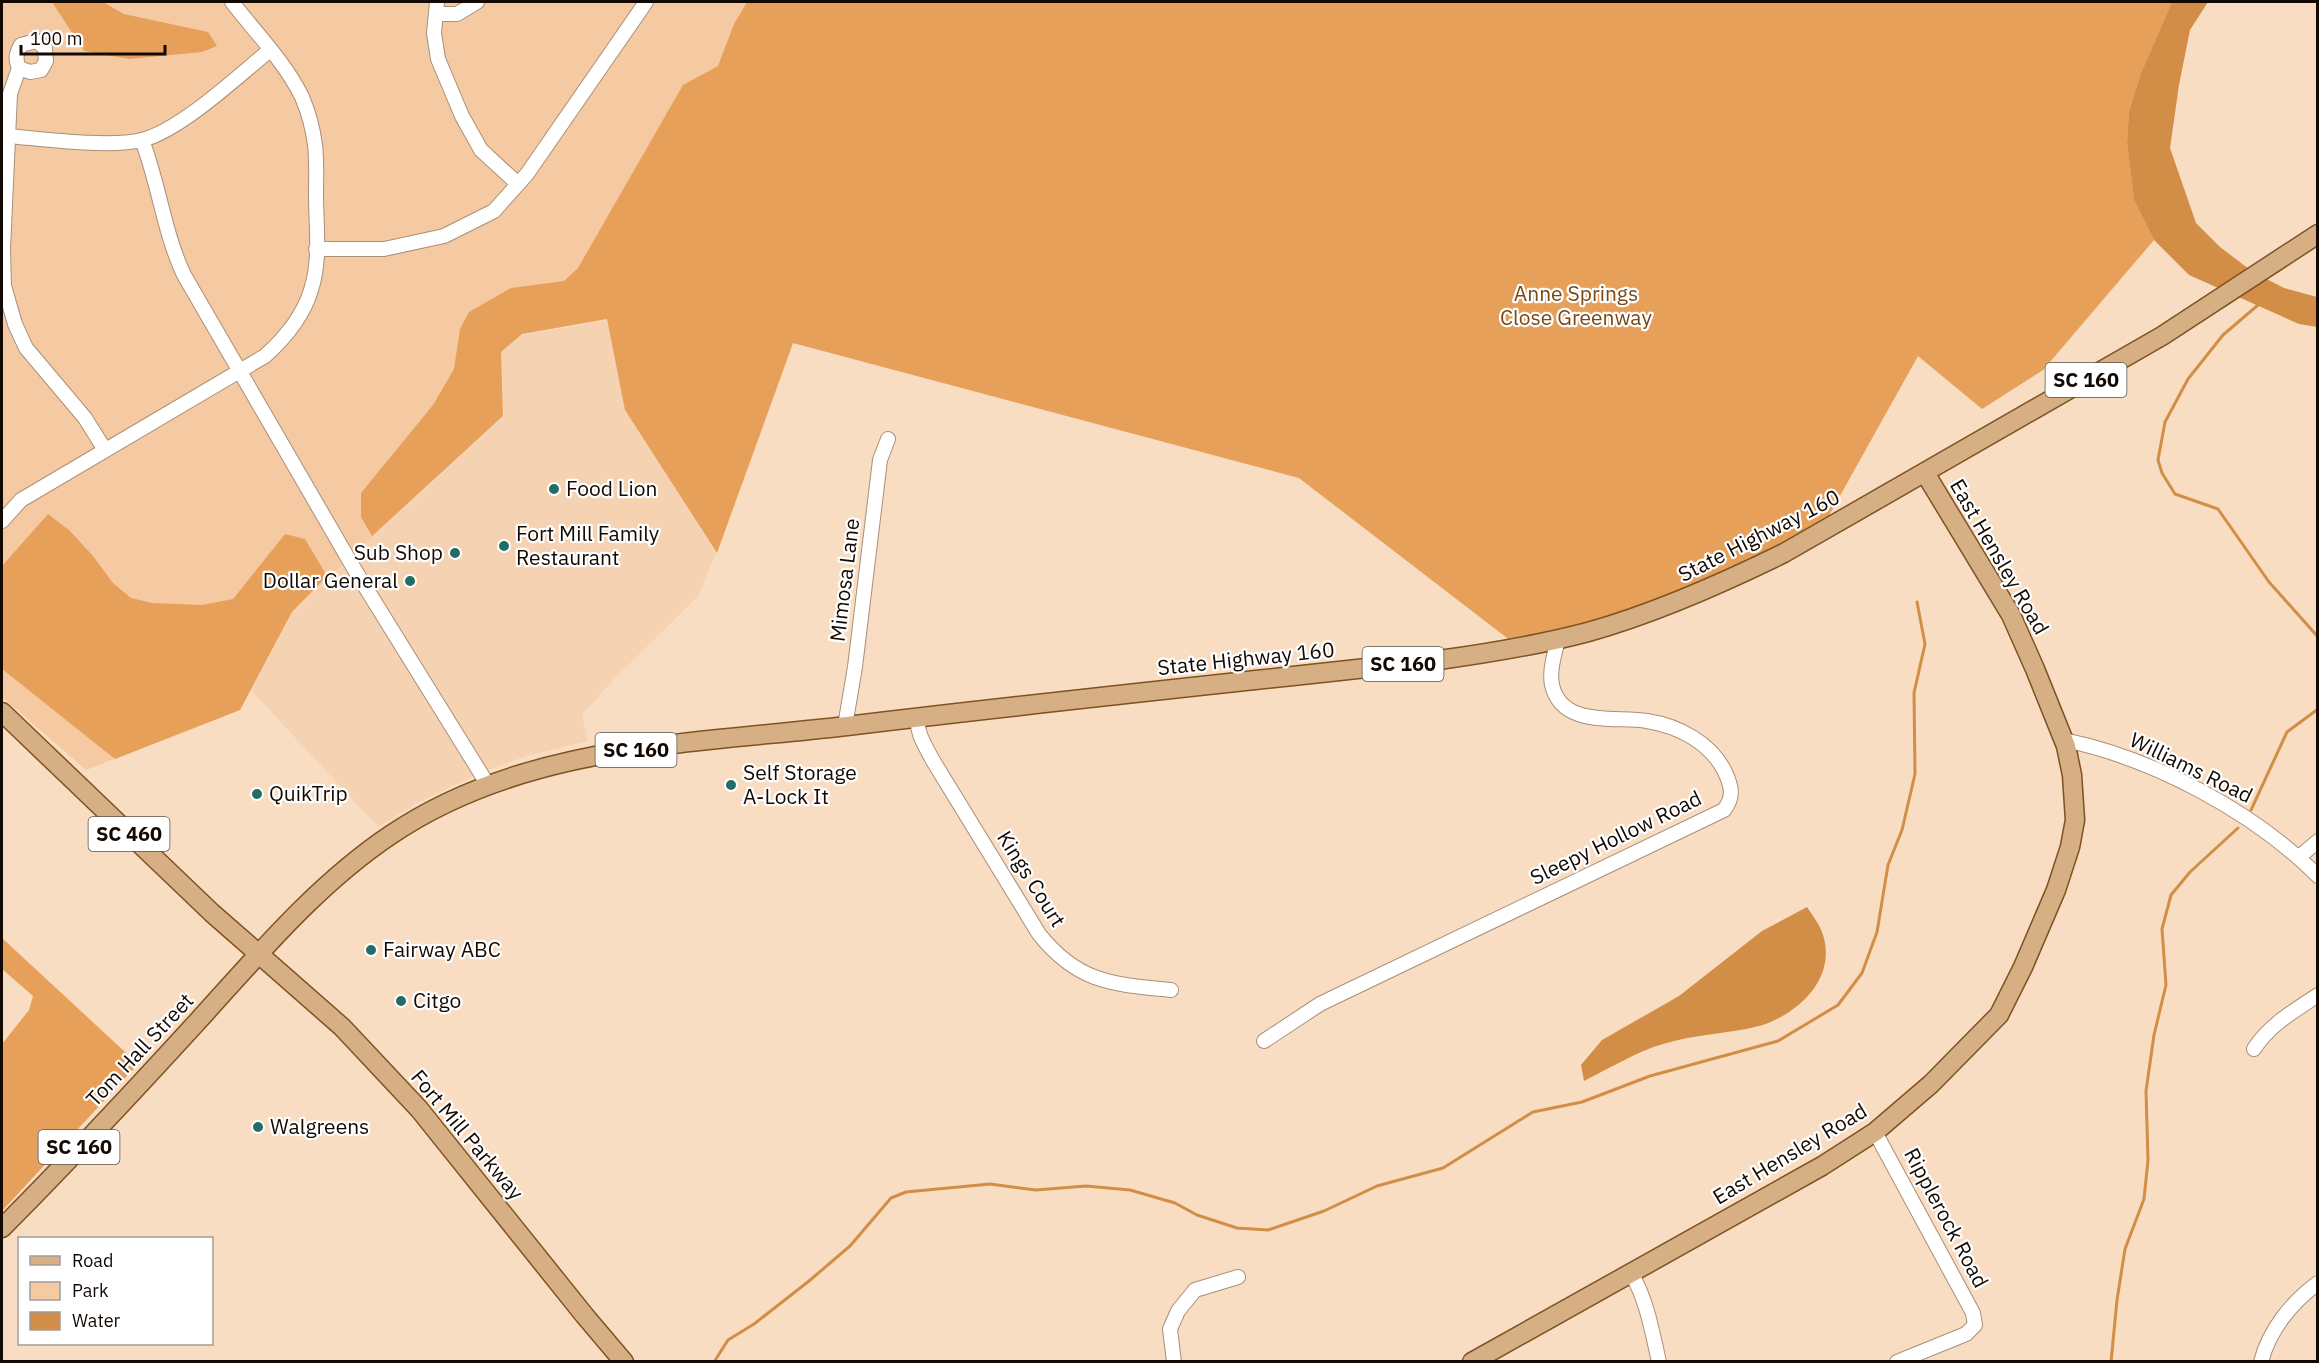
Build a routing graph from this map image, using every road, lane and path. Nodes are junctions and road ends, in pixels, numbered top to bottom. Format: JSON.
{"nodes":[{"id":1,"x":232,"y":2,"type":"edge"},
{"id":2,"x":477,"y":2,"type":"edge"},
{"id":3,"x":646,"y":2,"type":"edge"},
{"id":4,"x":436,"y":8,"type":"edge"},
{"id":5,"x":270,"y":50,"type":"junction"},
{"id":6,"x":19,"y":68,"type":"dead end"},
{"id":7,"x":8,"y":136,"type":"junction"},
{"id":8,"x":142,"y":140,"type":"junction"},
{"id":9,"x":518,"y":184,"type":"junction"},
{"id":10,"x":2318,"y":234,"type":"edge"},
{"id":11,"x":316,"y":249,"type":"junction"},
{"id":12,"x":241,"y":371,"type":"junction"},
{"id":13,"x":888,"y":439,"type":"dead end"},
{"id":14,"x":105,"y":450,"type":"junction"},
{"id":15,"x":1925,"y":473,"type":"junction"},
{"id":16,"x":2,"y":521,"type":"edge"},
{"id":17,"x":1558,"y":639,"type":"junction"},
{"id":18,"x":2,"y":712,"type":"edge"},
{"id":19,"x":918,"y":717,"type":"junction"},
{"id":20,"x":845,"y":726,"type":"junction"},
{"id":21,"x":2064,"y":740,"type":"junction"},
{"id":22,"x":488,"y":785,"type":"junction"},
{"id":23,"x":2318,"y":841,"type":"edge"},
{"id":24,"x":2299,"y":857,"type":"junction"},
{"id":25,"x":2318,"y":876,"type":"edge"},
{"id":26,"x":260,"y":953,"type":"junction"},
{"id":27,"x":1171,"y":990,"type":"dead end"},
{"id":28,"x":2318,"y":994,"type":"edge"},
{"id":29,"x":1264,"y":1041,"type":"dead end"},
{"id":30,"x":2254,"y":1049,"type":"dead end"},
{"id":31,"x":1875,"y":1132,"type":"junction"},
{"id":32,"x":2,"y":1228,"type":"edge"},
{"id":33,"x":1631,"y":1273,"type":"junction"},
{"id":34,"x":1238,"y":1277,"type":"dead end"},
{"id":35,"x":2318,"y":1283,"type":"edge"},
{"id":36,"x":624,"y":1362,"type":"edge"},
{"id":37,"x":1174,"y":1362,"type":"edge"},
{"id":38,"x":1472,"y":1362,"type":"edge"},
{"id":39,"x":1659,"y":1362,"type":"edge"},
{"id":40,"x":1897,"y":1362,"type":"edge"},
{"id":41,"x":2261,"y":1362,"type":"edge"}],
"edges":[{"from":1,"to":5,"type":"street"},
{"from":2,"to":4,"type":"street"},
{"from":3,"to":9,"type":"street"},
{"from":4,"to":9,"type":"street"},
{"from":5,"to":8,"type":"street"},
{"from":5,"to":11,"type":"street"},
{"from":6,"to":7,"type":"street"},
{"from":7,"to":8,"type":"street"},
{"from":7,"to":14,"type":"street"},
{"from":8,"to":12,"type":"street"},
{"from":9,"to":11,"type":"street"},
{"from":10,"to":15,"type":"main road","name":"State Highway 160","number":"SC 160"},
{"from":11,"to":12,"type":"street"},
{"from":12,"to":14,"type":"street"},
{"from":12,"to":22,"type":"street"},
{"from":13,"to":20,"type":"street","name":"Mimosa Lane"},
{"from":14,"to":16,"type":"street"},
{"from":15,"to":17,"type":"main road","name":"State Highway 160","number":"SC 160"},
{"from":15,"to":21,"type":"main road","name":"East Hensley Road"},
{"from":17,"to":19,"type":"main road","name":"State Highway 160","number":"SC 160"},
{"from":17,"to":29,"type":"street","name":"Sleepy Hollow Road"},
{"from":18,"to":26,"type":"main road","number":"SC 460"},
{"from":19,"to":20,"type":"main road","name":"State Highway 160","number":"SC 160"},
{"from":19,"to":27,"type":"street","name":"Kings Court"},
{"from":20,"to":22,"type":"main road","name":"State Highway 160","number":"SC 160"},
{"from":21,"to":24,"type":"street","name":"Williams Road"},
{"from":21,"to":31,"type":"main road","name":"East Hensley Road"},
{"from":22,"to":26,"type":"main road","name":"State Highway 160","number":"SC 160"},
{"from":23,"to":24,"type":"street"},
{"from":24,"to":25,"type":"street","name":"Williams Road"},
{"from":26,"to":32,"type":"main road","name":"Tom Hall Street","number":"SC 160"},
{"from":26,"to":36,"type":"main road","name":"Fort Mill Parkway","number":"SC 460"},
{"from":28,"to":30,"type":"street"},
{"from":31,"to":33,"type":"main road","name":"East Hensley Road"},
{"from":31,"to":40,"type":"street","name":"Ripplerock Road"},
{"from":33,"to":38,"type":"main road","name":"East Hensley Road"},
{"from":33,"to":39,"type":"street"},
{"from":34,"to":37,"type":"street"},
{"from":35,"to":41,"type":"street"}]}
